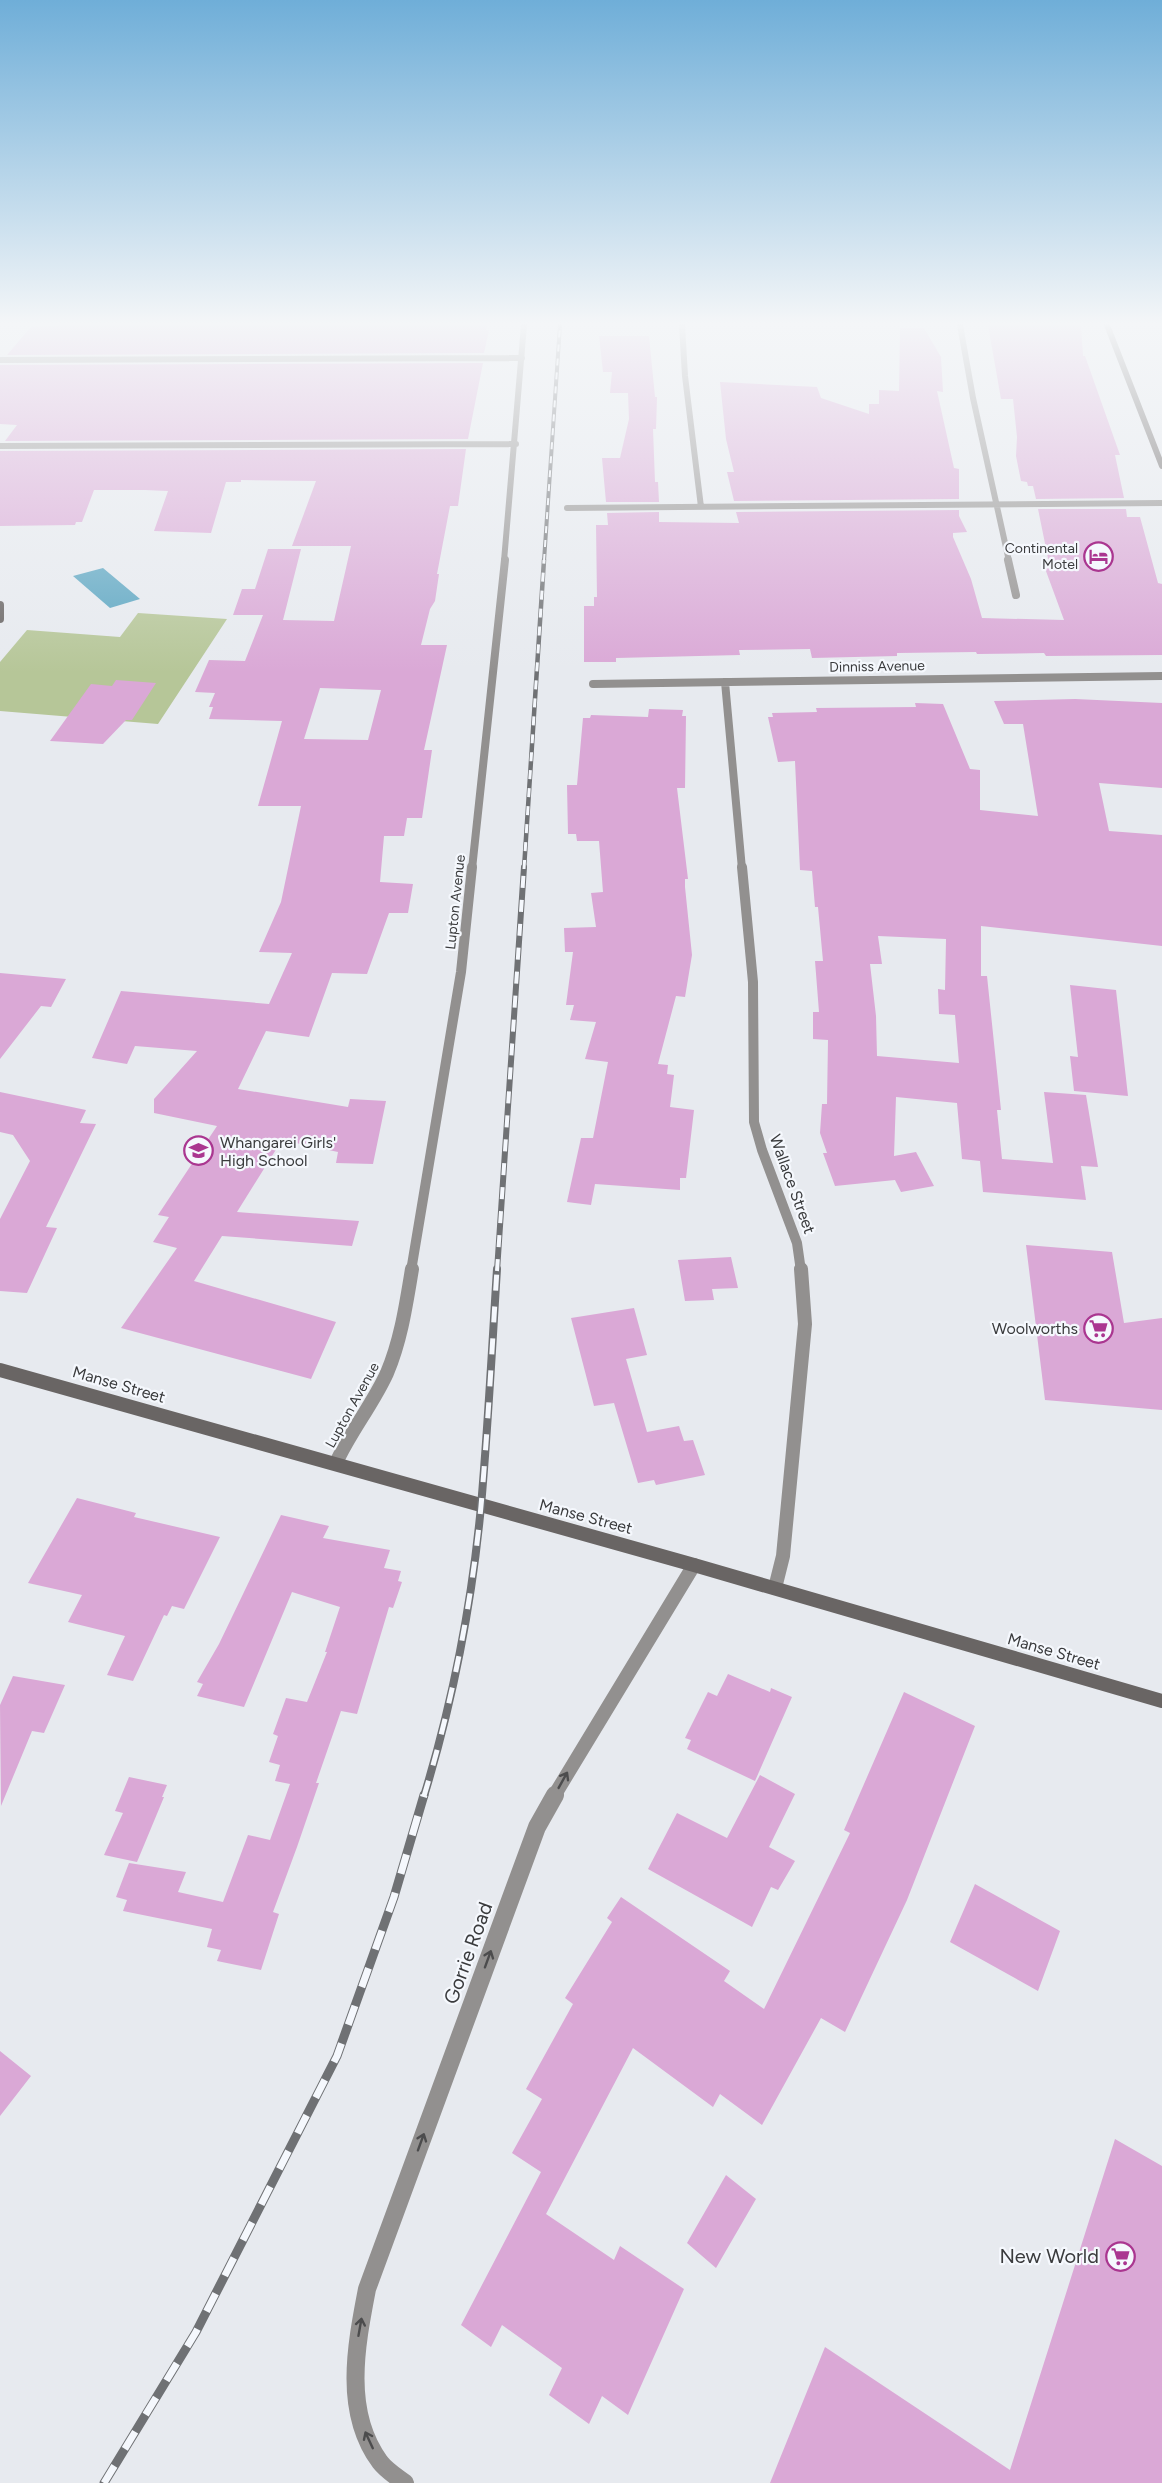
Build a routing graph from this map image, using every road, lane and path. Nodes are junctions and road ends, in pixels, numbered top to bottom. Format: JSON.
{"nodes":[{"id":1,"x":516,"y":441,"type":"edge"},
{"id":2,"x":693,"y":441,"type":"edge"},
{"id":3,"x":982,"y":441,"type":"edge"},
{"id":4,"x":1152,"y":441,"type":"edge"},
{"id":5,"x":516,"y":444,"type":"junction"},
{"id":6,"x":0,"y":446,"type":"edge"},
{"id":7,"x":1162,"y":466,"type":"edge"},
{"id":8,"x":996,"y":503,"type":"junction"},
{"id":9,"x":1162,"y":503,"type":"edge"},
{"id":10,"x":701,"y":507,"type":"junction"},
{"id":11,"x":567,"y":508,"type":"dead end"},
{"id":12,"x":1016,"y":595,"type":"dead end"},
{"id":13,"x":0,"y":605,"type":"edge"},
{"id":14,"x":0,"y":620,"type":"edge"},
{"id":15,"x":1162,"y":676,"type":"edge"},
{"id":16,"x":725,"y":682,"type":"junction"},
{"id":17,"x":593,"y":684,"type":"dead end"},
{"id":18,"x":0,"y":1370,"type":"edge"},
{"id":19,"x":336,"y":1463,"type":"junction"},
{"id":20,"x":694,"y":1565,"type":"junction"},
{"id":21,"x":774,"y":1588,"type":"junction"},
{"id":22,"x":1162,"y":1701,"type":"edge"},
{"id":23,"x":405,"y":2483,"type":"edge"}],
"edges":[{"from":1,"to":5,"type":"street","name":"Lupton Avenue"},
{"from":2,"to":10,"type":"street"},
{"from":3,"to":8,"type":"street"},
{"from":4,"to":7,"type":"street"},
{"from":5,"to":6,"type":"street"},
{"from":5,"to":19,"type":"street","name":"Lupton Avenue"},
{"from":8,"to":9,"type":"street"},
{"from":8,"to":10,"type":"street"},
{"from":8,"to":12,"type":"street"},
{"from":10,"to":11,"type":"street"},
{"from":13,"to":14,"type":"street"},
{"from":15,"to":16,"type":"street","name":"Dinniss Avenue"},
{"from":16,"to":17,"type":"street","name":"Dinniss Avenue"},
{"from":16,"to":21,"type":"street","name":"Wallace Street"},
{"from":18,"to":19,"type":"street","name":"Manse Street"},
{"from":19,"to":20,"type":"street","name":"Manse Street"},
{"from":20,"to":21,"type":"street","name":"Manse Street"},
{"from":23,"to":20,"type":"street","name":"Gorrie Road","one_way":true},
{"from":21,"to":22,"type":"street","name":"Manse Street"}]}
